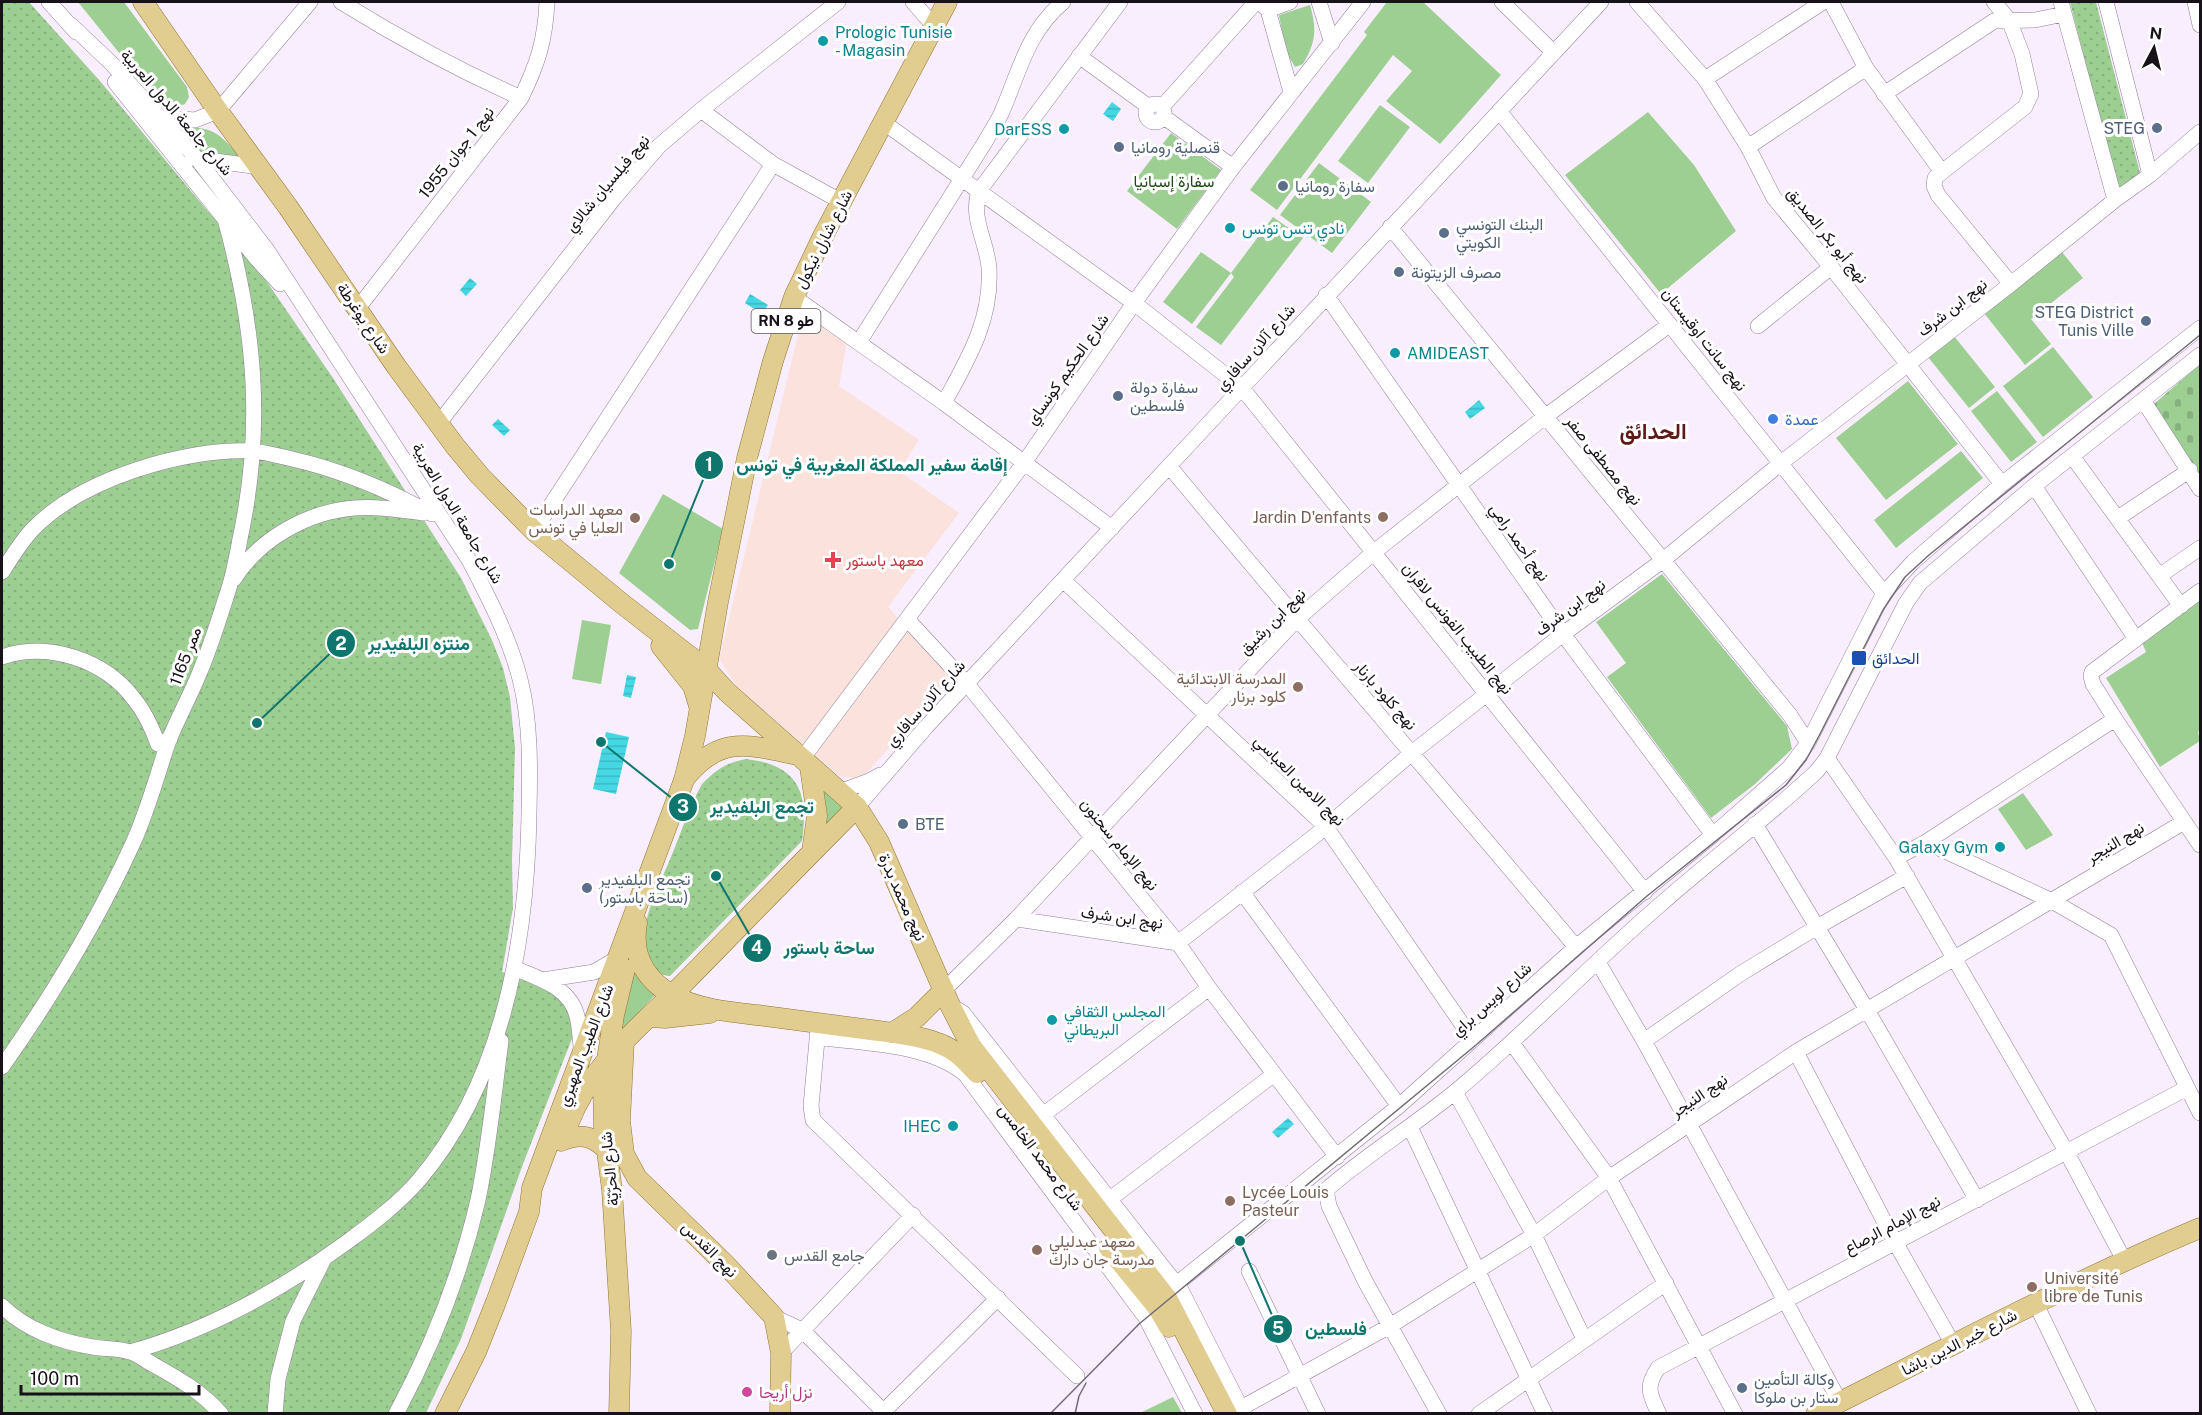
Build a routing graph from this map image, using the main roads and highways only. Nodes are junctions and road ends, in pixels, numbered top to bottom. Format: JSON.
{"nodes":[{"id":1,"x":143,"y":2,"type":"edge"},
{"id":2,"x":947,"y":2,"type":"edge"},
{"id":3,"x":620,"y":602,"type":"junction"},
{"id":4,"x":706,"y":669,"type":"junction"},
{"id":5,"x":700,"y":711,"type":"junction"},
{"id":6,"x":803,"y":760,"type":"junction"},
{"id":7,"x":684,"y":780,"type":"junction"},
{"id":8,"x":857,"y":807,"type":"junction"},
{"id":9,"x":812,"y":852,"type":"junction"},
{"id":10,"x":645,"y":885,"type":"junction"},
{"id":11,"x":636,"y":929,"type":"junction"},
{"id":12,"x":672,"y":995,"type":"junction"},
{"id":13,"x":947,"y":997,"type":"junction"},
{"id":14,"x":730,"y":1012,"type":"junction"},
{"id":15,"x":650,"y":1017,"type":"junction"},
{"id":16,"x":892,"y":1033,"type":"junction"},
{"id":17,"x":624,"y":1041,"type":"junction"},
{"id":18,"x":606,"y":1059,"type":"junction"},
{"id":19,"x":561,"y":1142,"type":"junction"},
{"id":20,"x":607,"y":1150,"type":"junction"},
{"id":21,"x":637,"y":1178,"type":"junction"},
{"id":22,"x":612,"y":1190,"type":"junction"},
{"id":23,"x":529,"y":1212,"type":"junction"},
{"id":24,"x":2200,"y":1228,"type":"edge"},
{"id":25,"x":1237,"y":1412,"type":"edge"},
{"id":26,"x":445,"y":1413,"type":"edge"},
{"id":27,"x":619,"y":1413,"type":"edge"},
{"id":28,"x":780,"y":1413,"type":"edge"},
{"id":29,"x":1213,"y":1413,"type":"edge"},
{"id":30,"x":1816,"y":1413,"type":"edge"}],
"edges":[{"from":1,"to":3,"type":"main road","name":"شارع يوغرطة"},
{"from":2,"to":4,"type":"main road","name":"شارع شارل نيكول","number":"RN 8 طو"},
{"from":3,"to":4,"type":"main road","name":"شارع يوغرطة"},
{"from":3,"to":5,"type":"main road","name":"شارع يوغرطة"},
{"from":4,"to":5,"type":"main road","name":"شارع الطيب المهيري","number":"RN 8 طو"},
{"from":4,"to":6,"type":"main road","name":"شارع يوغرطة"},
{"from":5,"to":7,"type":"main road","name":"شارع الطيب المهيري","number":"RN 8 طو"},
{"from":6,"to":7,"type":"main road"},
{"from":6,"to":8,"type":"main road","name":"نهج محمد بدرة"},
{"from":6,"to":9,"type":"main road"},
{"from":7,"to":10,"type":"main road","name":"شارع الطيب المهيري"},
{"from":8,"to":9,"type":"main road"},
{"from":8,"to":13,"type":"main road","name":"نهج محمد بدرة"},
{"from":9,"to":12,"type":"main road"},
{"from":10,"to":11,"type":"main road"},
{"from":10,"to":23,"type":"main road","name":"شارع الطيب المهيري"},
{"from":11,"to":12,"type":"main road"},
{"from":11,"to":18,"type":"main road","name":"شارع الحرّيّة"},
{"from":12,"to":14,"type":"main road"},
{"from":12,"to":15,"type":"main road"},
{"from":13,"to":16,"type":"main road"},
{"from":13,"to":25,"type":"main road","name":"شارع محمد الخامس"},
{"from":14,"to":15,"type":"main road"},
{"from":14,"to":16,"type":"main road","name":"شارع محمد الخامس"},
{"from":15,"to":17,"type":"main road"},
{"from":16,"to":29,"type":"main road","name":"شارع محمد الخامس"},
{"from":17,"to":18,"type":"main road"},
{"from":17,"to":21,"type":"main road","name":"نهج القدس"},
{"from":18,"to":19,"type":"main road"},
{"from":18,"to":20,"type":"main road","name":"شارع الحرّيّة"},
{"from":19,"to":20,"type":"main road"},
{"from":19,"to":23,"type":"main road"},
{"from":20,"to":22,"type":"main road","name":"شارع الحرّيّة"},
{"from":21,"to":22,"type":"main road"},
{"from":21,"to":28,"type":"main road","name":"نهج القدس"},
{"from":22,"to":27,"type":"main road","name":"شارع الحرّيّة"},
{"from":23,"to":26,"type":"main road","name":"شارع الطيب المهيري"},
{"from":24,"to":30,"type":"main road","name":"شارع خير الدين باشا"}]}
